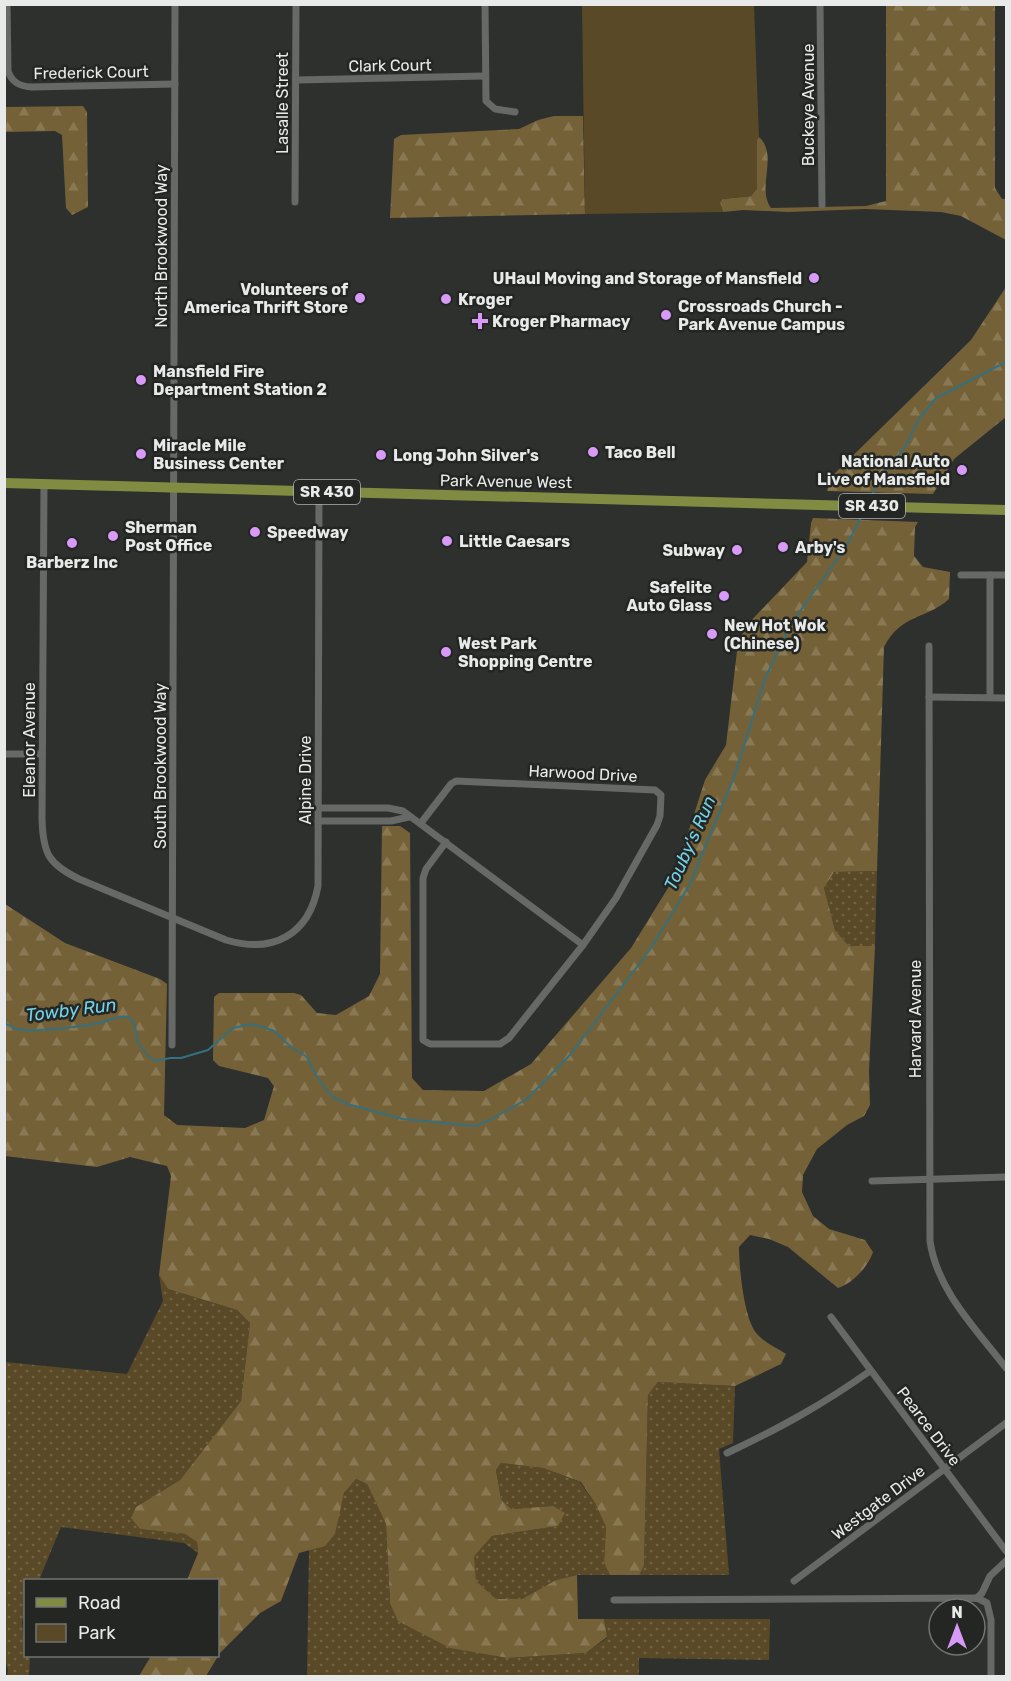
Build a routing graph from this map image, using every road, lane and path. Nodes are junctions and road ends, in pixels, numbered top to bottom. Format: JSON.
{"nodes":[{"id":1,"x":7,"y":4,"type":"edge"},
{"id":2,"x":175,"y":4,"type":"edge"},
{"id":3,"x":296,"y":4,"type":"edge"},
{"id":4,"x":485,"y":4,"type":"edge"},
{"id":5,"x":820,"y":4,"type":"edge"},
{"id":6,"x":6,"y":44,"type":"edge"},
{"id":7,"x":484,"y":76,"type":"junction"},
{"id":8,"x":296,"y":80,"type":"junction"},
{"id":9,"x":175,"y":84,"type":"junction"},
{"id":10,"x":515,"y":112,"type":"dead end"},
{"id":11,"x":296,"y":202,"type":"dead end"},
{"id":12,"x":822,"y":205,"type":"dead end"},
{"id":13,"x":4,"y":483,"type":"edge"},
{"id":14,"x":44,"y":484,"type":"junction"},
{"id":15,"x":174,"y":488,"type":"junction"},
{"id":16,"x":319,"y":491,"type":"junction"},
{"id":17,"x":1006,"y":510,"type":"edge"},
{"id":18,"x":961,"y":575,"type":"dead end"},
{"id":19,"x":990,"y":575,"type":"junction"},
{"id":20,"x":1006,"y":575,"type":"edge"},
{"id":21,"x":929,"y":646,"type":"dead end"},
{"id":22,"x":928,"y":697,"type":"junction"},
{"id":23,"x":990,"y":697,"type":"junction"},
{"id":24,"x":1006,"y":698,"type":"edge"},
{"id":25,"x":4,"y":754,"type":"edge"},
{"id":26,"x":42,"y":754,"type":"junction"},
{"id":27,"x":318,"y":808,"type":"junction"},
{"id":28,"x":410,"y":817,"type":"junction"},
{"id":29,"x":318,"y":821,"type":"junction"},
{"id":30,"x":421,"y":823,"type":"junction"},
{"id":31,"x":446,"y":842,"type":"junction"},
{"id":32,"x":172,"y":917,"type":"junction"},
{"id":33,"x":582,"y":945,"type":"junction"},
{"id":34,"x":172,"y":1045,"type":"dead end"},
{"id":35,"x":1006,"y":1178,"type":"edge"},
{"id":36,"x":928,"y":1180,"type":"junction"},
{"id":37,"x":872,"y":1181,"type":"dead end"},
{"id":38,"x":831,"y":1317,"type":"dead end"},
{"id":39,"x":1006,"y":1368,"type":"edge"},
{"id":40,"x":870,"y":1371,"type":"junction"},
{"id":41,"x":1006,"y":1423,"type":"edge"},
{"id":42,"x":727,"y":1453,"type":"dead end"},
{"id":43,"x":945,"y":1469,"type":"junction"},
{"id":44,"x":1006,"y":1551,"type":"edge"},
{"id":45,"x":1006,"y":1560,"type":"edge"},
{"id":46,"x":794,"y":1581,"type":"dead end"},
{"id":47,"x":978,"y":1597,"type":"edge"},
{"id":48,"x":927,"y":1598,"type":"edge"},
{"id":49,"x":615,"y":1600,"type":"dead end"},
{"id":50,"x":987,"y":1604,"type":"edge"},
{"id":51,"x":991,"y":1677,"type":"edge"}],
"edges":[{"from":1,"to":6,"type":"street"},
{"from":2,"to":9,"type":"street","name":"North Brookwood Way"},
{"from":3,"to":8,"type":"street","name":"Lasalle Street"},
{"from":4,"to":7,"type":"street"},
{"from":5,"to":12,"type":"street","name":"Buckeye Avenue"},
{"from":6,"to":9,"type":"street","name":"Frederick Court"},
{"from":7,"to":8,"type":"street","name":"Clark Court"},
{"from":7,"to":10,"type":"street"},
{"from":8,"to":11,"type":"street","name":"Lasalle Street"},
{"from":9,"to":15,"type":"street","name":"North Brookwood Way"},
{"from":13,"to":14,"type":"main road","name":"Park Avenue West","number":"SR 430"},
{"from":14,"to":15,"type":"main road","name":"Park Avenue West","number":"SR 430"},
{"from":14,"to":26,"type":"street","name":"Eleanor Avenue"},
{"from":15,"to":16,"type":"main road","name":"Park Avenue West","number":"SR 430"},
{"from":15,"to":32,"type":"street","name":"South Brookwood Way"},
{"from":16,"to":17,"type":"main road","name":"Park Avenue West","number":"SR 430"},
{"from":16,"to":27,"type":"street","name":"Alpine Drive"},
{"from":18,"to":19,"type":"street"},
{"from":19,"to":20,"type":"street"},
{"from":19,"to":23,"type":"street"},
{"from":21,"to":22,"type":"street","name":"Harvard Avenue"},
{"from":22,"to":23,"type":"street"},
{"from":22,"to":36,"type":"street","name":"Harvard Avenue"},
{"from":23,"to":24,"type":"street"},
{"from":25,"to":26,"type":"street"},
{"from":26,"to":32,"type":"street","name":"Eleanor Avenue"},
{"from":27,"to":28,"type":"street"},
{"from":27,"to":29,"type":"street","name":"Alpine Drive"},
{"from":28,"to":29,"type":"street"},
{"from":28,"to":30,"type":"street"},
{"from":29,"to":32,"type":"street","name":"Alpine Drive"},
{"from":30,"to":31,"type":"street"},
{"from":30,"to":33,"type":"street","name":"Harwood Drive"},
{"from":31,"to":33,"type":"street"},
{"from":31,"to":33,"type":"street","name":"Harwood Drive"},
{"from":32,"to":34,"type":"street","name":"South Brookwood Way"},
{"from":35,"to":36,"type":"street"},
{"from":36,"to":37,"type":"street"},
{"from":36,"to":39,"type":"street","name":"Harvard Avenue"},
{"from":38,"to":40,"type":"street","name":"Pearce Drive"},
{"from":40,"to":42,"type":"street"},
{"from":40,"to":43,"type":"street","name":"Pearce Drive"},
{"from":41,"to":43,"type":"street","name":"Westgate Drive"},
{"from":43,"to":44,"type":"street","name":"Pearce Drive"},
{"from":43,"to":46,"type":"street","name":"Westgate Drive"},
{"from":45,"to":47,"type":"street"},
{"from":48,"to":49,"type":"street"},
{"from":50,"to":51,"type":"street"}]}
